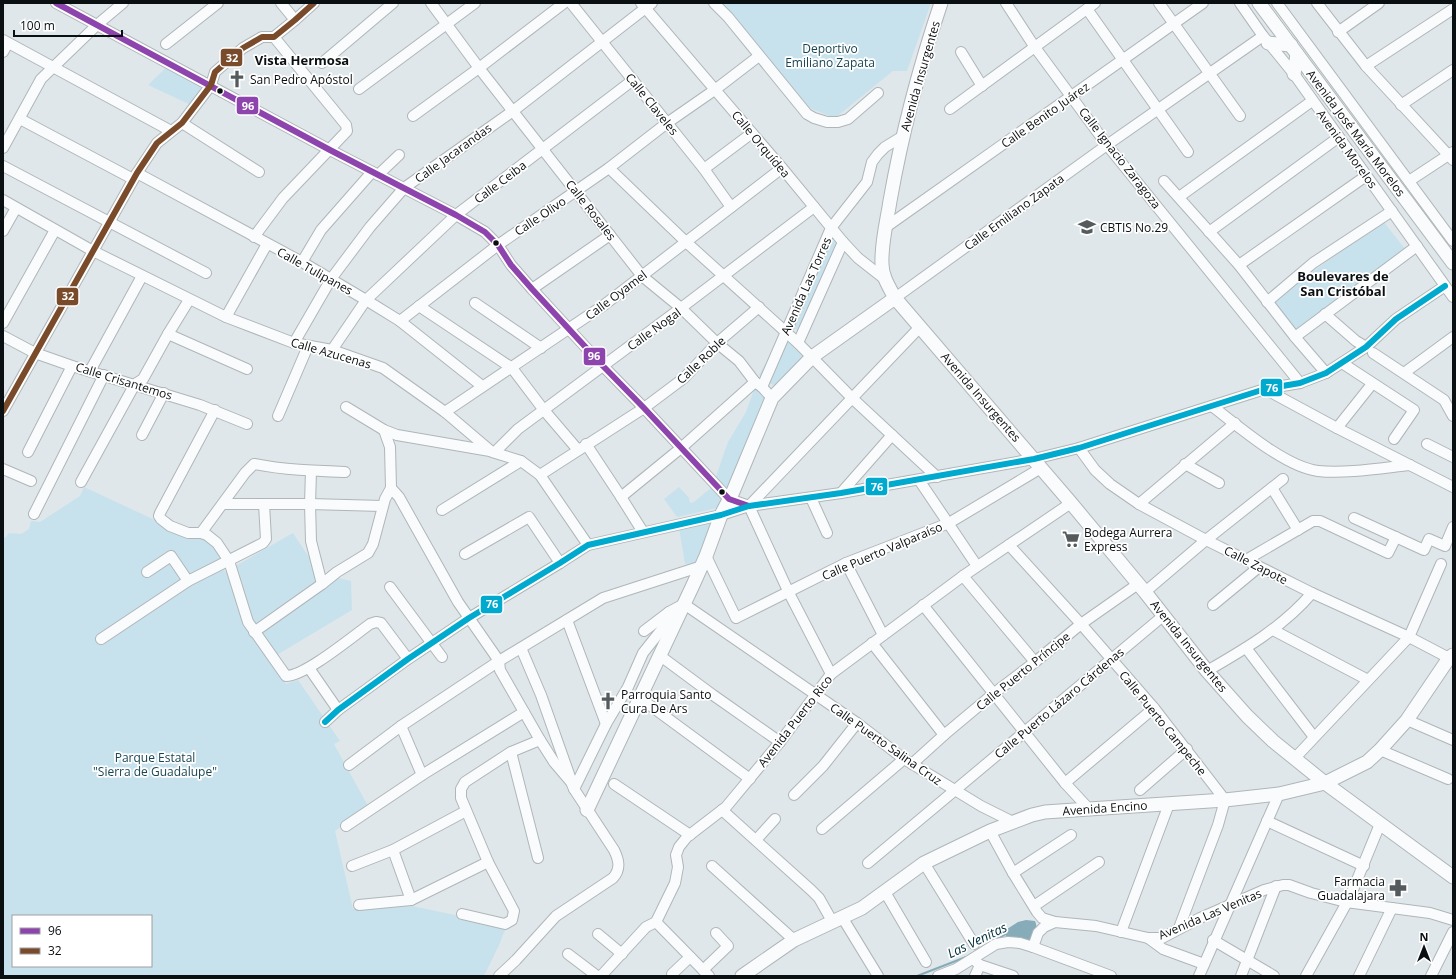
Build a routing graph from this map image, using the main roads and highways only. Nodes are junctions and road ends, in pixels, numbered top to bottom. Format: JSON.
{"nodes":[{"id":1,"x":941,"y":3,"type":"edge"},
{"id":2,"x":1259,"y":3,"type":"edge"},
{"id":3,"x":1266,"y":40,"type":"road end"},
{"id":4,"x":1294,"y":50,"type":"junction"},
{"id":5,"x":1294,"y":74,"type":"road end"},
{"id":6,"x":1453,"y":264,"type":"edge"},
{"id":7,"x":895,"y":298,"type":"junction"},
{"id":8,"x":1451,"y":657,"type":"edge"},
{"id":9,"x":1325,"y":783,"type":"junction"},
{"id":10,"x":587,"y":810,"type":"road end"},
{"id":11,"x":1453,"y":877,"type":"edge"},
{"id":12,"x":742,"y":976,"type":"edge"}],
"edges":[{"from":1,"to":7,"type":"main road","name":"Avenida Insurgentes"},
{"from":2,"to":4,"type":"main road","name":"Avenida José María Morelos"},
{"from":3,"to":4,"type":"main road"},
{"from":4,"to":5,"type":"main road"},
{"from":4,"to":6,"type":"main road","name":"Avenida José María Morelos"},
{"from":7,"to":9,"type":"main road","name":"Avenida Insurgentes"},
{"from":7,"to":10,"type":"main road","name":"Calle Emiliano Zapata"},
{"from":8,"to":9,"type":"main road","name":"Avenida Encino"},
{"from":9,"to":11,"type":"main road","name":"Avenida Insurgentes"},
{"from":9,"to":12,"type":"main road","name":"Avenida Encino"}]}
